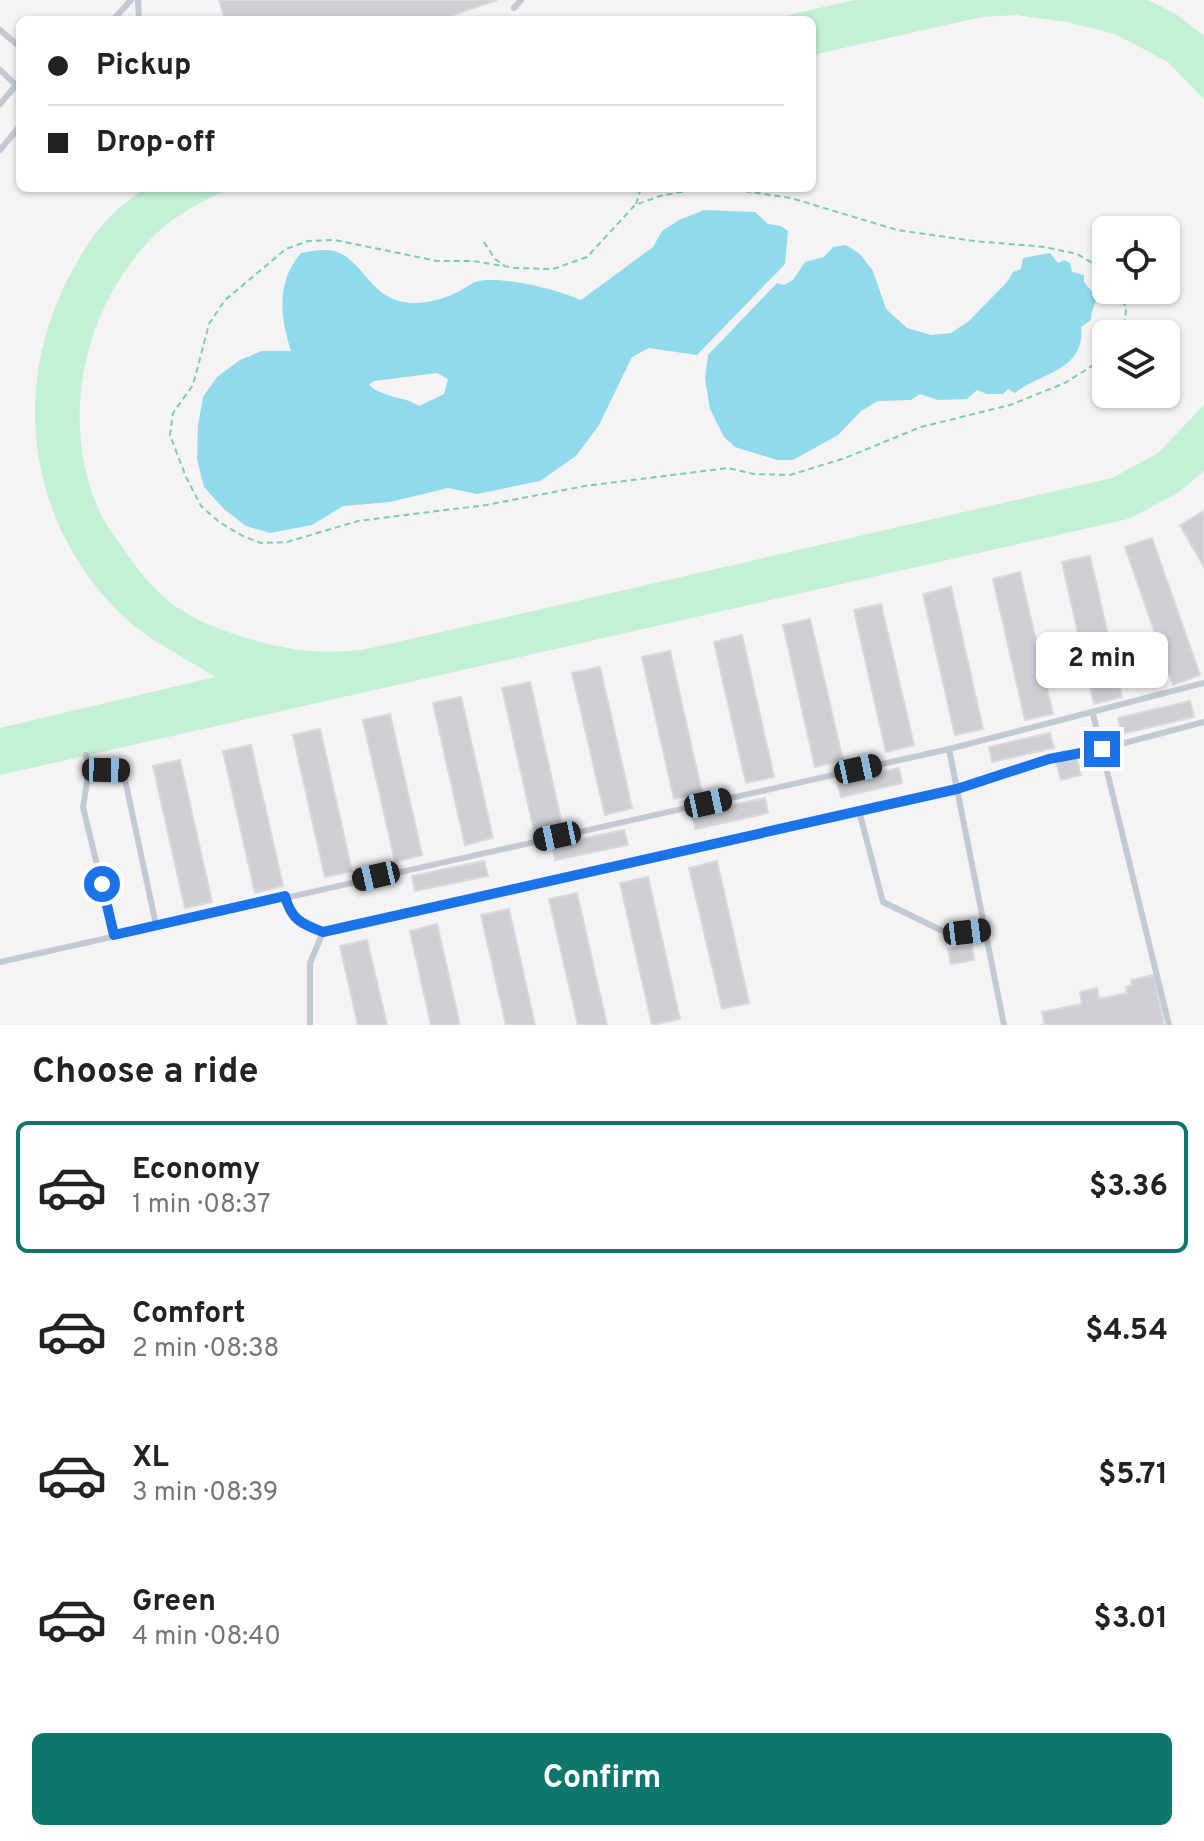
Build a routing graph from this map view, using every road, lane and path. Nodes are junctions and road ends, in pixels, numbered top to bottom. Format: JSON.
{"nodes":[{"id":1,"x":131,"y":0,"type":"edge"},
{"id":2,"x":521,"y":0,"type":"edge"},
{"id":3,"x":514,"y":8,"type":"dead end"},
{"id":4,"x":117,"y":16,"type":"edge"},
{"id":5,"x":0,"y":30,"type":"edge"},
{"id":6,"x":16,"y":44,"type":"edge"},
{"id":7,"x":0,"y":70,"type":"edge"},
{"id":8,"x":0,"y":104,"type":"edge"},
{"id":9,"x":16,"y":131,"type":"edge"},
{"id":10,"x":0,"y":150,"type":"edge"},
{"id":11,"x":640,"y":192,"type":"edge"},
{"id":12,"x":681,"y":192,"type":"edge"},
{"id":13,"x":751,"y":192,"type":"edge"},
{"id":14,"x":635,"y":205,"type":"junction"},
{"id":15,"x":484,"y":242,"type":"dead end"},
{"id":16,"x":1092,"y":263,"type":"edge"},
{"id":17,"x":506,"y":267,"type":"junction"},
{"id":18,"x":1092,"y":366,"type":"edge"},
{"id":19,"x":1204,"y":683,"type":"edge"},
{"id":20,"x":1093,"y":714,"type":"junction"},
{"id":21,"x":1204,"y":722,"type":"edge"},
{"id":22,"x":949,"y":749,"type":"junction"},
{"id":23,"x":1102,"y":749,"type":"junction"},
{"id":24,"x":86,"y":755,"type":"dead end"},
{"id":25,"x":89,"y":769,"type":"junction"},
{"id":26,"x":957,"y":789,"type":"junction"},
{"id":27,"x":859,"y":811,"type":"junction"},
{"id":28,"x":285,"y":896,"type":"junction"},
{"id":29,"x":156,"y":925,"type":"junction"},
{"id":30,"x":985,"y":929,"type":"junction"},
{"id":31,"x":323,"y":932,"type":"junction"},
{"id":32,"x":114,"y":935,"type":"junction"},
{"id":33,"x":0,"y":962,"type":"edge"},
{"id":34,"x":310,"y":1025,"type":"edge"},
{"id":35,"x":1004,"y":1025,"type":"edge"},
{"id":36,"x":1169,"y":1025,"type":"edge"}],
"edges":[{"from":1,"to":4,"type":"lane"},
{"from":2,"to":3,"type":"lane"},
{"from":5,"to":6,"type":"lane"},
{"from":7,"to":8,"type":"lane"},
{"from":9,"to":10,"type":"lane"},
{"from":11,"to":14,"type":"path"},
{"from":12,"to":14,"type":"path"},
{"from":13,"to":16,"type":"path"},
{"from":14,"to":17,"type":"path"},
{"from":15,"to":17,"type":"path"},
{"from":17,"to":18,"type":"path"},
{"from":19,"to":20,"type":"lane"},
{"from":20,"to":22,"type":"lane"},
{"from":20,"to":23,"type":"lane"},
{"from":21,"to":23,"type":"lane"},
{"from":22,"to":26,"type":"lane"},
{"from":22,"to":28,"type":"lane"},
{"from":23,"to":26,"type":"lane"},
{"from":23,"to":36,"type":"lane"},
{"from":24,"to":25,"type":"lane"},
{"from":25,"to":29,"type":"lane"},
{"from":25,"to":32,"type":"lane"},
{"from":26,"to":27,"type":"lane"},
{"from":26,"to":30,"type":"lane"},
{"from":27,"to":30,"type":"lane"},
{"from":27,"to":31,"type":"lane"},
{"from":28,"to":29,"type":"lane"},
{"from":28,"to":31,"type":"lane"},
{"from":29,"to":32,"type":"lane"},
{"from":30,"to":35,"type":"lane"},
{"from":31,"to":34,"type":"lane"},
{"from":32,"to":33,"type":"lane"}]}
